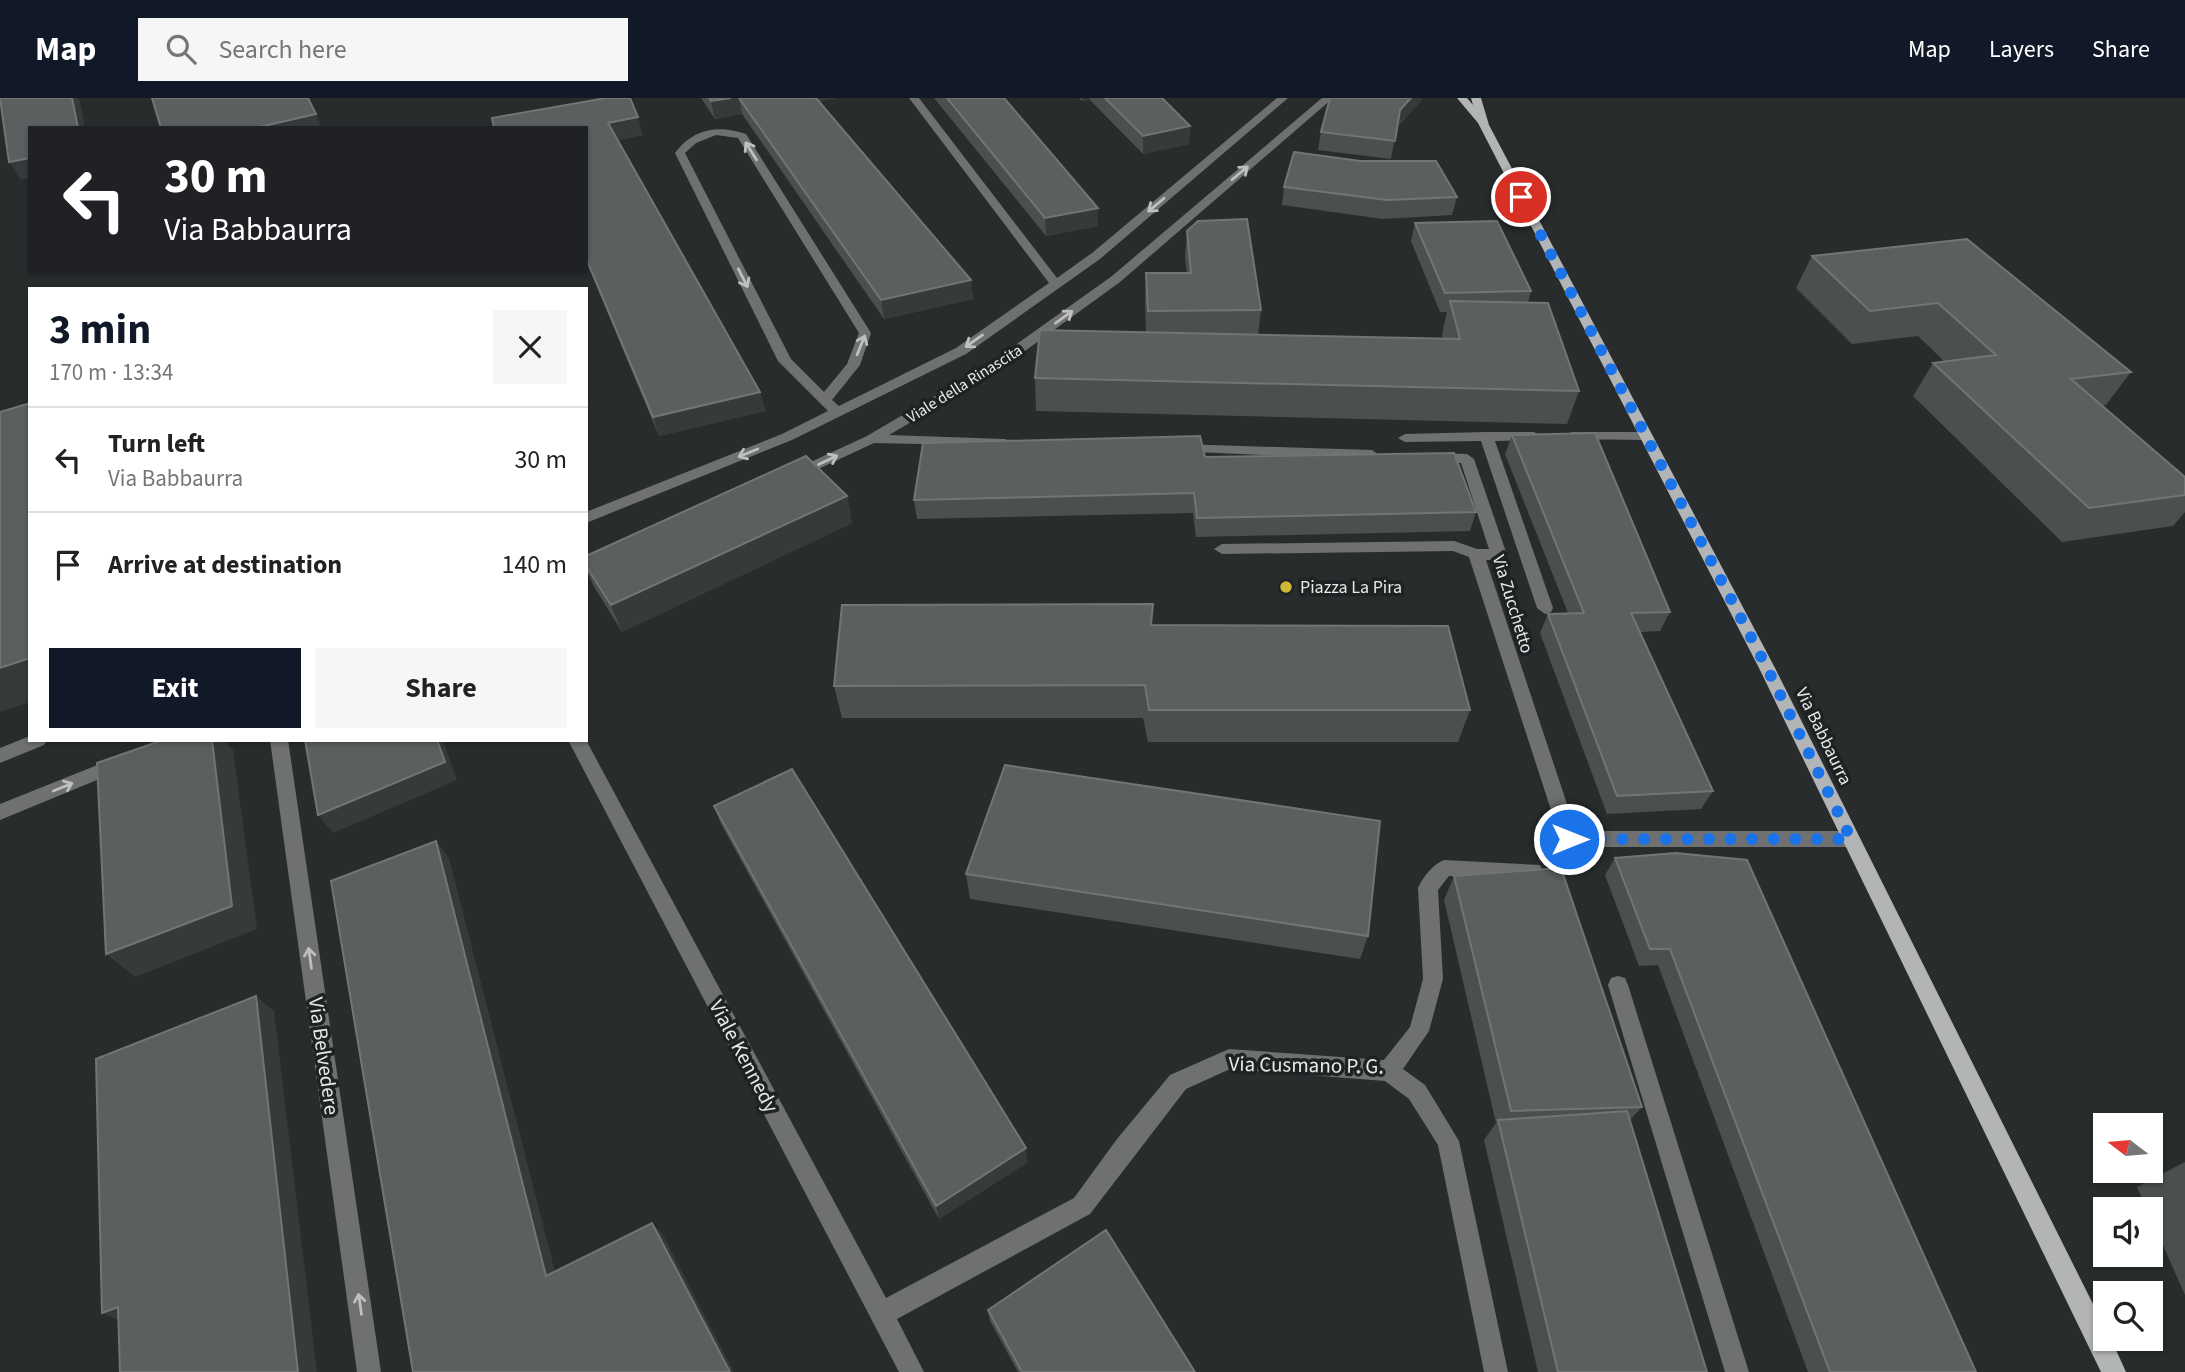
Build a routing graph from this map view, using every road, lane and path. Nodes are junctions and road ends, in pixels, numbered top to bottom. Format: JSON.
{"nodes":[{"id":1,"x":914,"y":98,"type":"edge"},
{"id":2,"x":1283,"y":98,"type":"edge"},
{"id":3,"x":1328,"y":98,"type":"edge"},
{"id":4,"x":1462,"y":98,"type":"edge"},
{"id":5,"x":1476,"y":98,"type":"edge"},
{"id":6,"x":1484,"y":125,"type":"junction"},
{"id":7,"x":1056,"y":284,"type":"junction"},
{"id":8,"x":824,"y":401,"type":"junction"},
{"id":9,"x":837,"y":412,"type":"junction"},
{"id":10,"x":1486,"y":436,"type":"junction"},
{"id":11,"x":1646,"y":436,"type":"junction"},
{"id":12,"x":1405,"y":438,"type":"dead end"},
{"id":13,"x":872,"y":439,"type":"junction"},
{"id":14,"x":1024,"y":443,"type":"edge"},
{"id":15,"x":1163,"y":447,"type":"edge"},
{"id":16,"x":1384,"y":456,"type":"edge"},
{"id":17,"x":1412,"y":457,"type":"edge"},
{"id":18,"x":786,"y":479,"type":"edge"},
{"id":19,"x":588,"y":517,"type":"edge"},
{"id":20,"x":1222,"y":549,"type":"dead end"},
{"id":21,"x":1476,"y":554,"type":"junction"},
{"id":22,"x":1545,"y":608,"type":"dead end"},
{"id":23,"x":33,"y":742,"type":"edge"},
{"id":24,"x":279,"y":742,"type":"edge"},
{"id":25,"x":578,"y":742,"type":"edge"},
{"id":26,"x":0,"y":755,"type":"edge"},
{"id":27,"x":138,"y":756,"type":"edge"},
{"id":28,"x":0,"y":812,"type":"edge"},
{"id":29,"x":1851,"y":839,"type":"junction"},
{"id":30,"x":1533,"y":870,"type":"edge"},
{"id":31,"x":1618,"y":985,"type":"dead end"},
{"id":32,"x":1389,"y":1072,"type":"junction"},
{"id":33,"x":881,"y":1314,"type":"junction"},
{"id":34,"x":369,"y":1372,"type":"edge"},
{"id":35,"x":912,"y":1372,"type":"edge"},
{"id":36,"x":1496,"y":1372,"type":"edge"},
{"id":37,"x":1737,"y":1372,"type":"edge"},
{"id":38,"x":2114,"y":1372,"type":"edge"}],
"edges":[{"from":1,"to":7,"type":"street"},
{"from":2,"to":7,"type":"street","name":"Viale della Rinascita","one_way":true},
{"from":13,"to":3,"type":"street","name":"Viale della Rinascita","one_way":true},
{"from":4,"to":6,"type":"main road"},
{"from":5,"to":6,"type":"main road"},
{"from":6,"to":11,"type":"main road","name":"Via Babbaurra"},
{"from":7,"to":9,"type":"street","name":"Viale della Rinascita","one_way":true},
{"from":8,"to":8,"type":"street","one_way":true},
{"from":8,"to":9,"type":"street"},
{"from":9,"to":19,"type":"street","name":"Viale della Rinascita","one_way":true},
{"from":10,"to":11,"type":"street"},
{"from":10,"to":12,"type":"street"},
{"from":10,"to":22,"type":"street"},
{"from":11,"to":29,"type":"main road","name":"Via Babbaurra"},
{"from":13,"to":14,"type":"street"},
{"from":18,"to":13,"type":"street","name":"Viale della Rinascita","one_way":true},
{"from":15,"to":16,"type":"street"},
{"from":17,"to":21,"type":"street","name":"Via Zucchetto"},
{"from":20,"to":21,"type":"street"},
{"from":21,"to":29,"type":"street","name":"Via Zucchetto"},
{"from":23,"to":26,"type":"street"},
{"from":34,"to":24,"type":"street","name":"Via Belvedere","one_way":true},
{"from":25,"to":33,"type":"street","name":"Viale Kennedy"},
{"from":28,"to":27,"type":"street","one_way":true},
{"from":29,"to":38,"type":"main road","name":"Via Babbaurra"},
{"from":30,"to":32,"type":"street","name":"Via Cusmano P. G."},
{"from":31,"to":37,"type":"street"},
{"from":32,"to":33,"type":"street","name":"Via Cusmano P. G."},
{"from":32,"to":36,"type":"street"},
{"from":33,"to":35,"type":"street","name":"Viale Kennedy"}]}
